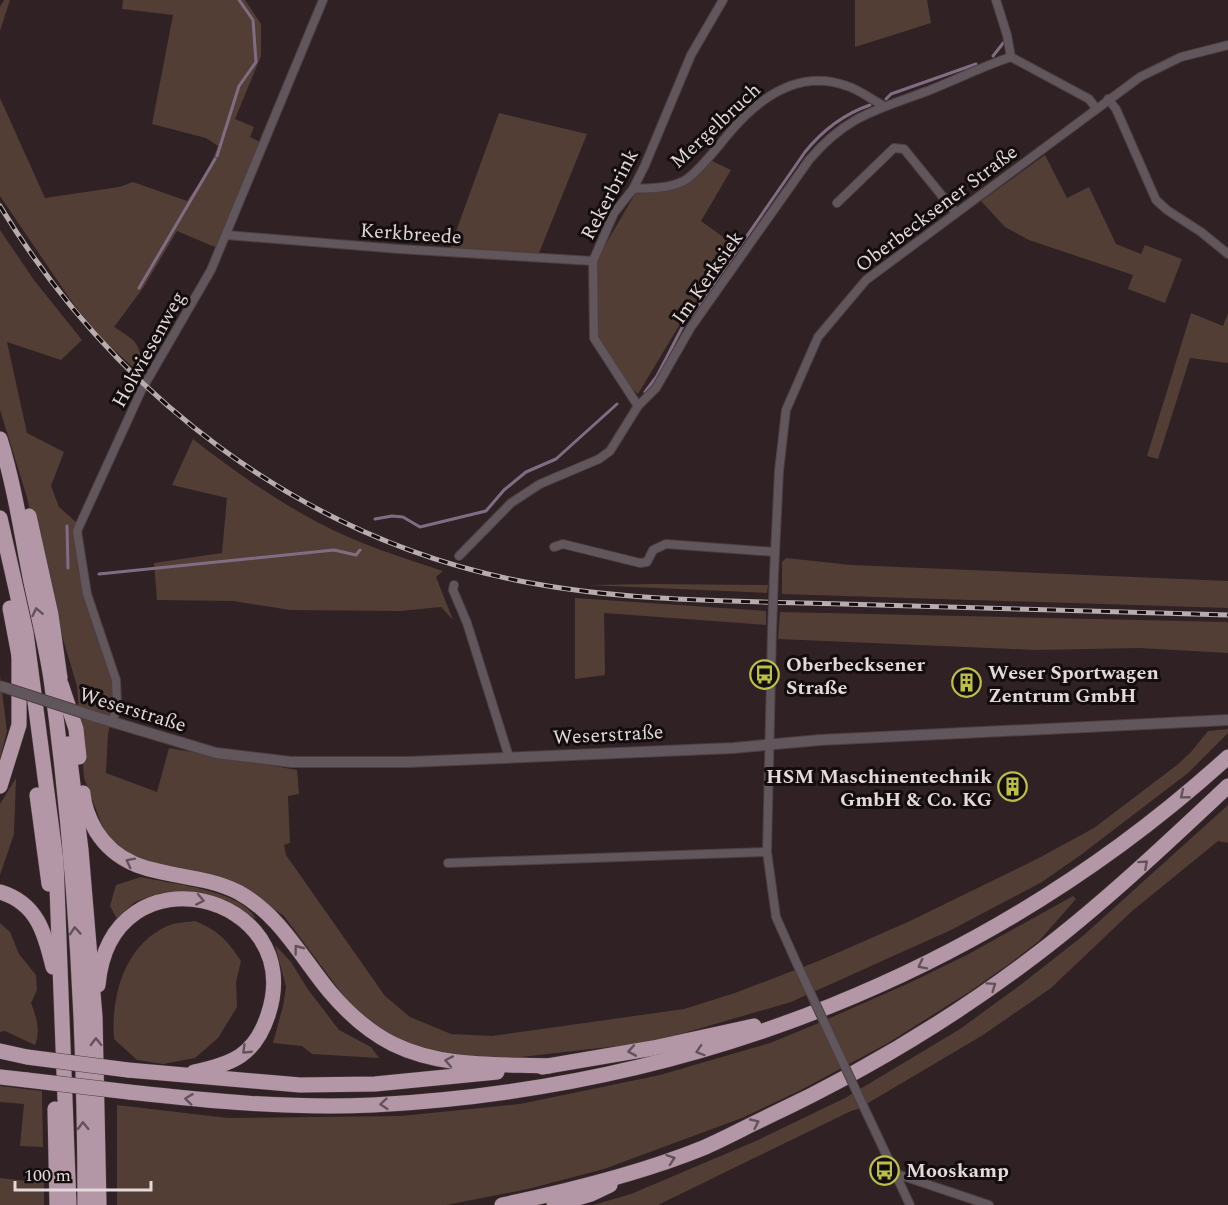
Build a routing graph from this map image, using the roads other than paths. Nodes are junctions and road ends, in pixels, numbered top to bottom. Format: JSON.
{"nodes":[{"id":1,"x":323,"y":0,"type":"edge"},
{"id":2,"x":722,"y":0,"type":"edge"},
{"id":3,"x":996,"y":0,"type":"edge"},
{"id":4,"x":1228,"y":45,"type":"edge"},
{"id":5,"x":1011,"y":57,"type":"junction"},
{"id":6,"x":1108,"y":99,"type":"junction"},
{"id":7,"x":884,"y":106,"type":"junction"},
{"id":8,"x":1096,"y":108,"type":"junction"},
{"id":9,"x":633,"y":189,"type":"junction"},
{"id":10,"x":837,"y":202,"type":"dead end"},
{"id":11,"x":956,"y":213,"type":"junction"},
{"id":12,"x":226,"y":235,"type":"junction"},
{"id":13,"x":1228,"y":254,"type":"edge"},
{"id":14,"x":593,"y":261,"type":"junction"},
{"id":15,"x":638,"y":406,"type":"junction"},
{"id":16,"x":0,"y":439,"type":"edge"},
{"id":17,"x":9,"y":467,"type":"junction"},
{"id":18,"x":0,"y":518,"type":"edge"},
{"id":19,"x":554,"y":547,"type":"dead end"},
{"id":20,"x":775,"y":552,"type":"junction"},
{"id":21,"x":0,"y":555,"type":"edge"},
{"id":22,"x":459,"y":556,"type":"dead end"},
{"id":23,"x":454,"y":585,"type":"dead end"},
{"id":24,"x":19,"y":654,"type":"junction"},
{"id":25,"x":61,"y":684,"type":"junction"},
{"id":26,"x":0,"y":686,"type":"edge"},
{"id":27,"x":1228,"y":720,"type":"edge"},
{"id":28,"x":113,"y":722,"type":"junction"},
{"id":29,"x":769,"y":746,"type":"junction"},
{"id":30,"x":509,"y":757,"type":"junction"},
{"id":31,"x":1228,"y":757,"type":"edge"},
{"id":32,"x":0,"y":786,"type":"edge"},
{"id":33,"x":1228,"y":786,"type":"edge"},
{"id":34,"x":767,"y":852,"type":"junction"},
{"id":35,"x":448,"y":862,"type":"dead end"},
{"id":36,"x":0,"y":892,"type":"edge"},
{"id":37,"x":53,"y":967,"type":"junction"},
{"id":38,"x":95,"y":1017,"type":"junction"},
{"id":39,"x":795,"y":1020,"type":"junction"},
{"id":40,"x":0,"y":1052,"type":"edge"},
{"id":41,"x":549,"y":1066,"type":"junction"},
{"id":42,"x":164,"y":1074,"type":"junction"},
{"id":43,"x":0,"y":1077,"type":"edge"},
{"id":44,"x":639,"y":1170,"type":"junction"},
{"id":45,"x":897,"y":1174,"type":"junction"},
{"id":46,"x":57,"y":1205,"type":"edge"},
{"id":47,"x":69,"y":1205,"type":"edge"},
{"id":48,"x":85,"y":1205,"type":"edge"},
{"id":49,"x":99,"y":1205,"type":"edge"},
{"id":50,"x":502,"y":1205,"type":"edge"},
{"id":51,"x":554,"y":1205,"type":"edge"},
{"id":52,"x":910,"y":1205,"type":"edge"},
{"id":53,"x":989,"y":1205,"type":"edge"}],
"edges":[{"from":1,"to":12,"type":"street","name":"Holwiesenweg"},
{"from":2,"to":9,"type":"street","name":"Rekerbrink"},
{"from":3,"to":5,"type":"street"},
{"from":4,"to":6,"type":"street","name":"Oberbecksener Straße"},
{"from":5,"to":7,"type":"street","name":"Im Kerksiek"},
{"from":5,"to":8,"type":"street"},
{"from":6,"to":8,"type":"street","name":"Oberbecksener Straße"},
{"from":6,"to":13,"type":"street"},
{"from":7,"to":9,"type":"street","name":"Mergelbruch"},
{"from":7,"to":15,"type":"street","name":"Im Kerksiek"},
{"from":8,"to":11,"type":"street","name":"Oberbecksener Straße"},
{"from":9,"to":14,"type":"street","name":"Rekerbrink"},
{"from":10,"to":11,"type":"street"},
{"from":11,"to":20,"type":"street","name":"Oberbecksener Straße"},
{"from":12,"to":14,"type":"street","name":"Kerkbreede"},
{"from":12,"to":28,"type":"street","name":"Holwiesenweg"},
{"from":14,"to":15,"type":"street","name":"Rekerbrink"},
{"from":15,"to":22,"type":"street","name":"Im Kerksiek"},
{"from":16,"to":17,"type":"highway"},
{"from":17,"to":25,"type":"highway"},
{"from":48,"to":17,"type":"highway","one_way":true},
{"from":18,"to":47,"type":"highway"},
{"from":19,"to":20,"type":"street"},
{"from":20,"to":29,"type":"street","name":"Oberbecksener Straße","bridge":true},
{"from":21,"to":24,"type":"highway"},
{"from":23,"to":30,"type":"street"},
{"from":24,"to":32,"type":"highway"},
{"from":24,"to":37,"type":"highway"},
{"from":25,"to":38,"type":"highway"},
{"from":41,"to":25,"type":"highway","one_way":true},
{"from":26,"to":28,"type":"street","name":"Weserstraße","bridge":true},
{"from":27,"to":29,"type":"street","name":"Weserstraße"},
{"from":28,"to":30,"type":"street","name":"Weserstraße"},
{"from":29,"to":30,"type":"street","name":"Weserstraße"},
{"from":29,"to":34,"type":"street","name":"Oberbecksener Straße"},
{"from":31,"to":39,"type":"highway","one_way":true},
{"from":44,"to":33,"type":"highway","one_way":true},
{"from":34,"to":35,"type":"street"},
{"from":34,"to":45,"type":"street","name":"Oberbecksener Straße","bridge":true},
{"from":36,"to":37,"type":"highway"},
{"from":37,"to":46,"type":"highway"},
{"from":38,"to":42,"type":"highway","one_way":true},
{"from":49,"to":38,"type":"highway","one_way":true},
{"from":39,"to":41,"type":"highway","one_way":true},
{"from":39,"to":43,"type":"highway","one_way":true,"bridge":true},
{"from":40,"to":42,"type":"highway","bridge":true},
{"from":41,"to":42,"type":"highway"},
{"from":44,"to":50,"type":"highway"},
{"from":44,"to":51,"type":"highway"},
{"from":45,"to":52,"type":"street","name":"Oberbecksener Straße"},
{"from":45,"to":53,"type":"street"}]}
